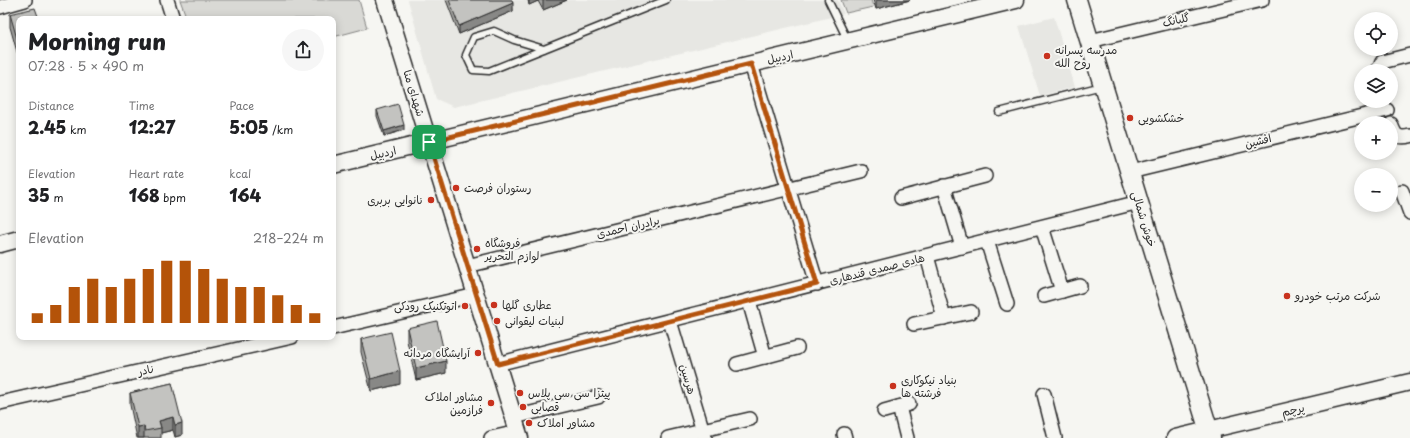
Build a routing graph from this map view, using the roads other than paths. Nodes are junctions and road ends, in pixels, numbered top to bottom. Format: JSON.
{"nodes":[{"id":1,"x":25,"y":0,"type":"edge"},
{"id":2,"x":167,"y":0,"type":"edge"},
{"id":3,"x":385,"y":0,"type":"edge"},
{"id":4,"x":666,"y":0,"type":"edge"},
{"id":5,"x":828,"y":0,"type":"edge"},
{"id":6,"x":1016,"y":0,"type":"edge"},
{"id":7,"x":1077,"y":0,"type":"edge"},
{"id":8,"x":1262,"y":0,"type":"edge"},
{"id":9,"x":0,"y":7,"type":"edge"},
{"id":10,"x":172,"y":16,"type":"edge"},
{"id":11,"x":847,"y":41,"type":"junction"},
{"id":12,"x":1090,"y":41,"type":"junction"},
{"id":13,"x":544,"y":49,"type":"junction"},
{"id":14,"x":1410,"y":55,"type":"edge"},
{"id":15,"x":751,"y":64,"type":"junction"},
{"id":16,"x":1386,"y":64,"type":"edge"},
{"id":17,"x":1103,"y":86,"type":"junction"},
{"id":18,"x":1375,"y":108,"type":"edge"},
{"id":19,"x":999,"y":112,"type":"dead end"},
{"id":20,"x":1398,"y":136,"type":"edge"},
{"id":21,"x":1409,"y":137,"type":"edge"},
{"id":22,"x":429,"y":142,"type":"junction"},
{"id":23,"x":336,"y":164,"type":"edge"},
{"id":24,"x":861,"y":171,"type":"dead end"},
{"id":25,"x":1130,"y":172,"type":"junction"},
{"id":26,"x":985,"y":176,"type":"dead end"},
{"id":27,"x":944,"y":186,"type":"junction"},
{"id":28,"x":788,"y":189,"type":"junction"},
{"id":29,"x":1402,"y":191,"type":"dead end"},
{"id":30,"x":901,"y":198,"type":"dead end"},
{"id":31,"x":1139,"y":202,"type":"junction"},
{"id":32,"x":1410,"y":213,"type":"edge"},
{"id":33,"x":1042,"y":227,"type":"junction"},
{"id":34,"x":16,"y":240,"type":"edge"},
{"id":35,"x":987,"y":241,"type":"junction"},
{"id":36,"x":0,"y":244,"type":"edge"},
{"id":37,"x":962,"y":247,"type":"junction"},
{"id":38,"x":926,"y":256,"type":"junction"},
{"id":39,"x":467,"y":266,"type":"junction"},
{"id":40,"x":817,"y":284,"type":"junction"},
{"id":41,"x":1080,"y":286,"type":"dead end"},
{"id":42,"x":1062,"y":291,"type":"junction"},
{"id":43,"x":476,"y":295,"type":"junction"},
{"id":44,"x":1044,"y":296,"type":"dead end"},
{"id":45,"x":749,"y":301,"type":"junction"},
{"id":46,"x":1007,"y":304,"type":"dead end"},
{"id":47,"x":971,"y":312,"type":"dead end"},
{"id":48,"x":944,"y":318,"type":"junction"},
{"id":49,"x":670,"y":321,"type":"junction"},
{"id":50,"x":914,"y":324,"type":"dead end"},
{"id":51,"x":336,"y":327,"type":"edge"},
{"id":52,"x":279,"y":340,"type":"edge"},
{"id":53,"x":797,"y":348,"type":"dead end"},
{"id":54,"x":765,"y":357,"type":"junction"},
{"id":55,"x":498,"y":364,"type":"junction"},
{"id":56,"x":737,"y":364,"type":"dead end"},
{"id":57,"x":1410,"y":382,"type":"edge"},
{"id":58,"x":1044,"y":394,"type":"dead end"},
{"id":59,"x":598,"y":397,"type":"dead end"},
{"id":60,"x":0,"y":404,"type":"edge"},
{"id":61,"x":884,"y":411,"type":"dead end"},
{"id":62,"x":750,"y":419,"type":"dead end"},
{"id":63,"x":518,"y":429,"type":"edge"},
{"id":64,"x":704,"y":434,"type":"edge"},
{"id":65,"x":1210,"y":434,"type":"edge"},
{"id":66,"x":491,"y":438,"type":"edge"},
{"id":67,"x":668,"y":438,"type":"edge"},
{"id":68,"x":907,"y":438,"type":"edge"},
{"id":69,"x":1055,"y":438,"type":"edge"},
{"id":70,"x":1175,"y":438,"type":"edge"}],
"edges":[{"from":1,"to":9,"type":"street"},
{"from":2,"to":10,"type":"street"},
{"from":3,"to":22,"type":"street","name":"شهدای منا"},
{"from":4,"to":13,"type":"lane"},
{"from":5,"to":11,"type":"lane"},
{"from":6,"to":11,"type":"street","name":"اردبیل"},
{"from":7,"to":12,"type":"main road","name":"خوش شمالی"},
{"from":8,"to":12,"type":"street","name":"گلبانگ"},
{"from":11,"to":15,"type":"street","name":"اردبیل"},
{"from":12,"to":17,"type":"main road","name":"خوش شمالی"},
{"from":13,"to":13,"type":"lane"},
{"from":14,"to":16,"type":"street"},
{"from":15,"to":22,"type":"street","name":"اردبیل"},
{"from":15,"to":28,"type":"street"},
{"from":17,"to":19,"type":"lane"},
{"from":17,"to":25,"type":"main road","name":"خوش شمالی"},
{"from":18,"to":25,"type":"street","name":"افشین"},
{"from":20,"to":21,"type":"street"},
{"from":22,"to":23,"type":"street","name":"اردبیل"},
{"from":22,"to":39,"type":"street","name":"شهدای منا"},
{"from":24,"to":28,"type":"street","name":"برادران احمدی"},
{"from":25,"to":31,"type":"main road","name":"خوش شمالی"},
{"from":26,"to":27,"type":"street"},
{"from":27,"to":30,"type":"street"},
{"from":27,"to":37,"type":"street"},
{"from":28,"to":39,"type":"street","name":"برادران احمدی"},
{"from":28,"to":40,"type":"street"},
{"from":29,"to":32,"type":"street"},
{"from":31,"to":33,"type":"street","name":"هادی صمدی قندهاری"},
{"from":31,"to":65,"type":"main road","name":"خوش شمالی"},
{"from":33,"to":35,"type":"street","name":"هادی صمدی قندهاری"},
{"from":33,"to":42,"type":"street"},
{"from":34,"to":36,"type":"street"},
{"from":35,"to":37,"type":"street","name":"هادی صمدی قندهاری"},
{"from":35,"to":46,"type":"street"},
{"from":37,"to":38,"type":"street","name":"هادی صمدی قندهاری"},
{"from":38,"to":40,"type":"street","name":"هادی صمدی قندهاری"},
{"from":38,"to":48,"type":"street"},
{"from":39,"to":43,"type":"street","name":"شهدای منا"},
{"from":40,"to":45,"type":"street","name":"هادی صمدی قندهاری"},
{"from":41,"to":42,"type":"street"},
{"from":42,"to":44,"type":"street"},
{"from":43,"to":51,"type":"street"},
{"from":43,"to":55,"type":"street","name":"شهدای منا"},
{"from":45,"to":49,"type":"street","name":"هادی صمدی قندهاری"},
{"from":45,"to":54,"type":"street"},
{"from":47,"to":48,"type":"street"},
{"from":48,"to":50,"type":"street"},
{"from":49,"to":55,"type":"street","name":"هادی صمدی قندهاری"},
{"from":49,"to":64,"type":"street","name":"هرسین"},
{"from":52,"to":60,"type":"street","name":"نادر"},
{"from":53,"to":54,"type":"street"},
{"from":54,"to":56,"type":"street"},
{"from":55,"to":63,"type":"street","name":"شهدای منا"},
{"from":57,"to":65,"type":"street","name":"پرچم"},
{"from":58,"to":69,"type":"street"},
{"from":59,"to":63,"type":"street"},
{"from":61,"to":68,"type":"street"},
{"from":62,"to":64,"type":"street"},
{"from":63,"to":66,"type":"street"},
{"from":64,"to":67,"type":"street"},
{"from":65,"to":70,"type":"street","name":"پرچم"}]}
